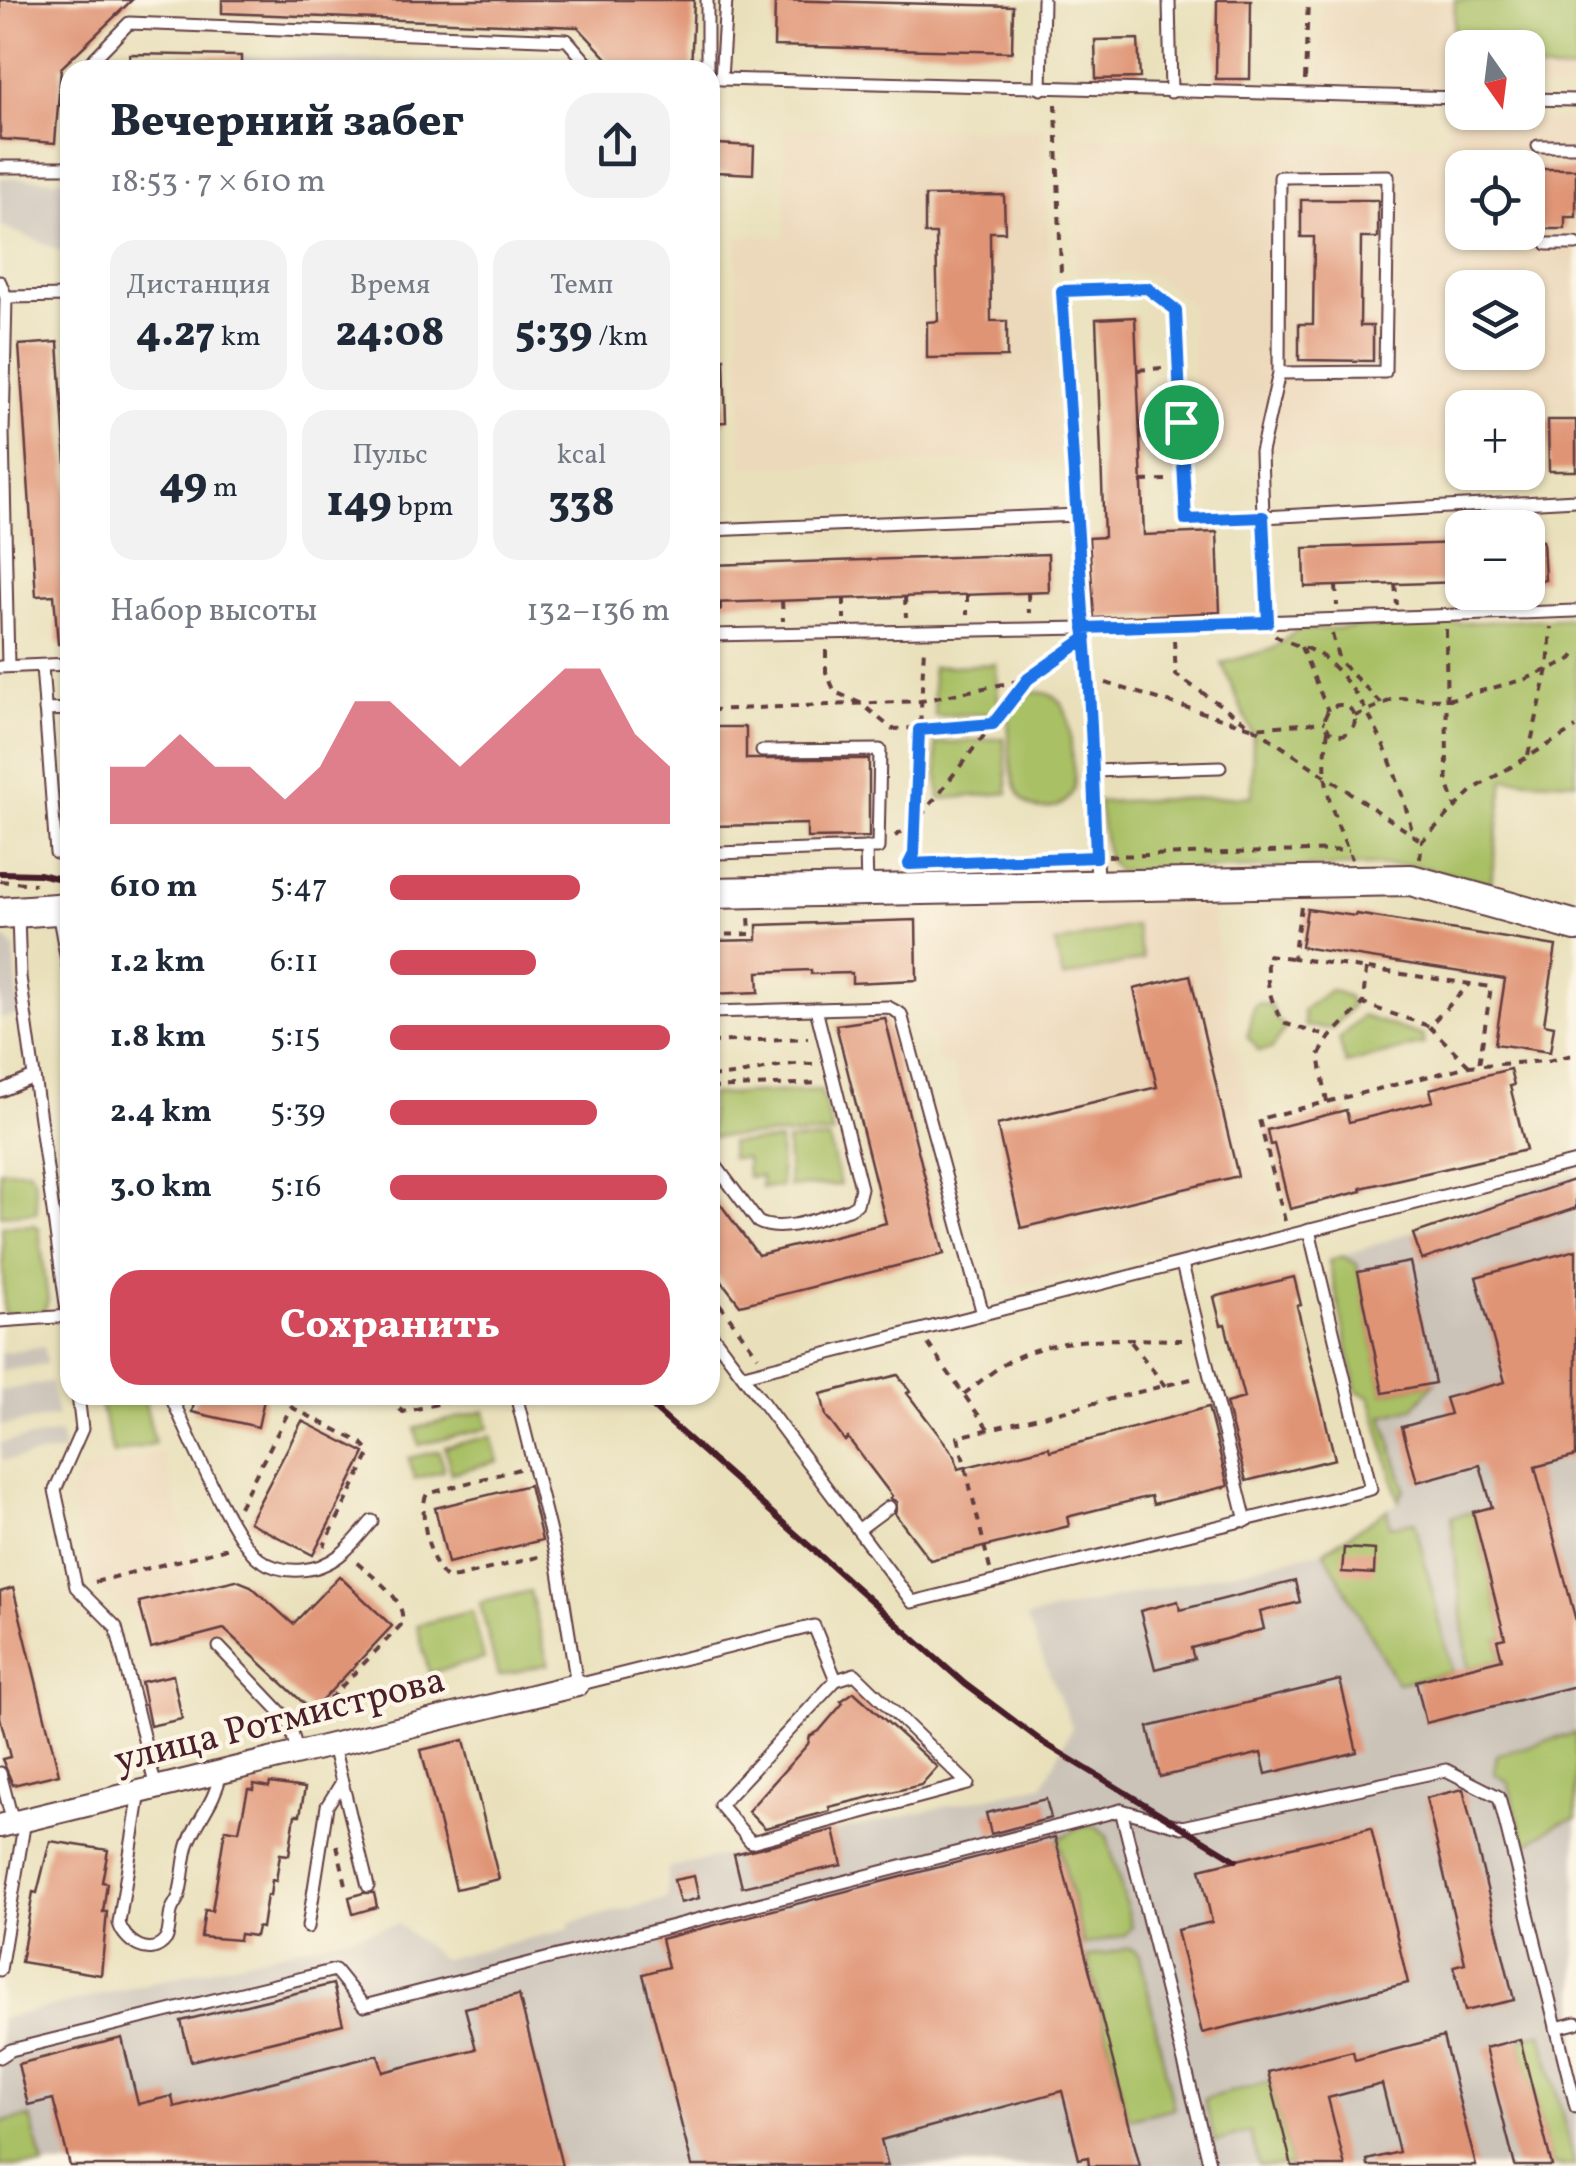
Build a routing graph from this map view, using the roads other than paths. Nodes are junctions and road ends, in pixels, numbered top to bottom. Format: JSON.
{"nodes":[{"id":1,"x":707,"y":0,"type":"edge"},
{"id":2,"x":726,"y":0,"type":"edge"},
{"id":3,"x":1044,"y":0,"type":"edge"},
{"id":4,"x":1169,"y":0,"type":"edge"},
{"id":5,"x":93,"y":60,"type":"edge"},
{"id":6,"x":584,"y":60,"type":"edge"},
{"id":7,"x":707,"y":60,"type":"edge"},
{"id":8,"x":1041,"y":89,"type":"junction"},
{"id":9,"x":1171,"y":92,"type":"junction"},
{"id":10,"x":1445,"y":98,"type":"edge"},
{"id":11,"x":1545,"y":99,"type":"edge"},
{"id":12,"x":1576,"y":100,"type":"edge"},
{"id":13,"x":1538,"y":146,"type":"dead end"},
{"id":14,"x":1576,"y":146,"type":"edge"},
{"id":15,"x":60,"y":166,"type":"edge"},
{"id":16,"x":0,"y":167,"type":"edge"},
{"id":17,"x":1547,"y":244,"type":"dead end"},
{"id":18,"x":1576,"y":244,"type":"edge"},
{"id":19,"x":0,"y":282,"type":"edge"},
{"id":20,"x":60,"y":296,"type":"edge"},
{"id":21,"x":6,"y":297,"type":"junction"},
{"id":22,"x":1279,"y":373,"type":"junction"},
{"id":23,"x":1576,"y":500,"type":"edge"},
{"id":24,"x":1078,"y":515,"type":"junction"},
{"id":25,"x":1263,"y":517,"type":"junction"},
{"id":26,"x":720,"y":530,"type":"edge"},
{"id":27,"x":2,"y":562,"type":"edge"},
{"id":28,"x":1576,"y":611,"type":"edge"},
{"id":29,"x":1268,"y":622,"type":"junction"},
{"id":30,"x":1085,"y":633,"type":"junction"},
{"id":31,"x":720,"y":635,"type":"edge"},
{"id":32,"x":60,"y":665,"type":"edge"},
{"id":33,"x":42,"y":666,"type":"junction"},
{"id":34,"x":4,"y":667,"type":"edge"},
{"id":35,"x":60,"y":709,"type":"edge"},
{"id":36,"x":45,"y":710,"type":"junction"},
{"id":37,"x":762,"y":751,"type":"dead end"},
{"id":38,"x":1220,"y":766,"type":"dead end"},
{"id":39,"x":1093,"y":771,"type":"junction"},
{"id":40,"x":872,"y":848,"type":"junction"},
{"id":41,"x":56,"y":853,"type":"dead end"},
{"id":42,"x":720,"y":853,"type":"edge"},
{"id":43,"x":1097,"y":871,"type":"junction"},
{"id":44,"x":868,"y":890,"type":"junction"},
{"id":45,"x":720,"y":893,"type":"edge"},
{"id":46,"x":59,"y":901,"type":"edge"},
{"id":47,"x":9,"y":912,"type":"edge"},
{"id":48,"x":1576,"y":926,"type":"edge"},
{"id":49,"x":816,"y":1009,"type":"junction"},
{"id":50,"x":720,"y":1012,"type":"edge"},
{"id":51,"x":34,"y":1077,"type":"junction"},
{"id":52,"x":0,"y":1091,"type":"edge"},
{"id":53,"x":1576,"y":1162,"type":"edge"},
{"id":54,"x":720,"y":1171,"type":"edge"},
{"id":55,"x":1309,"y":1230,"type":"junction"},
{"id":56,"x":60,"y":1255,"type":"edge"},
{"id":57,"x":1182,"y":1264,"type":"junction"},
{"id":58,"x":982,"y":1314,"type":"junction"},
{"id":59,"x":60,"y":1317,"type":"edge"},
{"id":60,"x":0,"y":1321,"type":"edge"},
{"id":61,"x":720,"y":1345,"type":"edge"},
{"id":62,"x":744,"y":1375,"type":"junction"},
{"id":63,"x":79,"y":1405,"type":"edge"},
{"id":64,"x":175,"y":1405,"type":"edge"},
{"id":65,"x":519,"y":1405,"type":"edge"},
{"id":66,"x":889,"y":1507,"type":"dead end"},
{"id":67,"x":372,"y":1521,"type":"dead end"},
{"id":68,"x":1246,"y":1521,"type":"junction"},
{"id":69,"x":858,"y":1530,"type":"junction"},
{"id":70,"x":219,"y":1647,"type":"dead end"},
{"id":71,"x":836,"y":1680,"type":"junction"},
{"id":72,"x":577,"y":1685,"type":"junction"},
{"id":73,"x":333,"y":1746,"type":"junction"},
{"id":74,"x":298,"y":1754,"type":"junction"},
{"id":75,"x":0,"y":1773,"type":"edge"},
{"id":76,"x":220,"y":1773,"type":"junction"},
{"id":77,"x":342,"y":1782,"type":"junction"},
{"id":78,"x":148,"y":1790,"type":"junction"},
{"id":79,"x":1120,"y":1810,"type":"junction"},
{"id":80,"x":13,"y":1823,"type":"edge"},
{"id":81,"x":368,"y":1886,"type":"dead end"},
{"id":82,"x":308,"y":1927,"type":"dead end"},
{"id":83,"x":0,"y":1970,"type":"edge"},
{"id":84,"x":1576,"y":2023,"type":"edge"},
{"id":85,"x":1556,"y":2028,"type":"junction"},
{"id":86,"x":0,"y":2057,"type":"edge"},
{"id":87,"x":1576,"y":2106,"type":"edge"},
{"id":88,"x":1210,"y":2166,"type":"edge"}],
"edges":[{"from":1,"to":7,"type":"lane"},
{"from":2,"to":8,"type":"lane"},
{"from":3,"to":8,"type":"lane"},
{"from":4,"to":9,"type":"lane"},
{"from":5,"to":6,"type":"lane"},
{"from":8,"to":9,"type":"lane"},
{"from":9,"to":10,"type":"lane"},
{"from":11,"to":12,"type":"lane"},
{"from":13,"to":14,"type":"lane"},
{"from":15,"to":16,"type":"lane"},
{"from":17,"to":18,"type":"lane"},
{"from":19,"to":21,"type":"lane"},
{"from":20,"to":21,"type":"lane"},
{"from":21,"to":27,"type":"lane"},
{"from":22,"to":22,"type":"lane"},
{"from":22,"to":25,"type":"lane"},
{"from":23,"to":25,"type":"lane"},
{"from":24,"to":25,"type":"lane"},
{"from":24,"to":26,"type":"lane"},
{"from":24,"to":30,"type":"lane"},
{"from":25,"to":29,"type":"lane"},
{"from":27,"to":34,"type":"lane"},
{"from":28,"to":29,"type":"lane"},
{"from":29,"to":30,"type":"lane"},
{"from":30,"to":31,"type":"lane"},
{"from":30,"to":39,"type":"lane"},
{"from":32,"to":33,"type":"lane"},
{"from":33,"to":34,"type":"lane"},
{"from":33,"to":36,"type":"lane"},
{"from":35,"to":36,"type":"lane"},
{"from":36,"to":41,"type":"lane"},
{"from":37,"to":40,"type":"lane"},
{"from":38,"to":39,"type":"lane"},
{"from":39,"to":43,"type":"lane"},
{"from":40,"to":42,"type":"lane"},
{"from":40,"to":44,"type":"lane"},
{"from":43,"to":44,"type":"street"},
{"from":43,"to":48,"type":"street"},
{"from":44,"to":45,"type":"street"},
{"from":46,"to":47,"type":"street"},
{"from":47,"to":51,"type":"lane"},
{"from":49,"to":50,"type":"lane"},
{"from":49,"to":54,"type":"lane"},
{"from":49,"to":58,"type":"lane"},
{"from":51,"to":52,"type":"lane"},
{"from":51,"to":56,"type":"lane"},
{"from":53,"to":55,"type":"lane"},
{"from":55,"to":57,"type":"lane"},
{"from":55,"to":68,"type":"lane"},
{"from":57,"to":58,"type":"lane"},
{"from":57,"to":68,"type":"lane"},
{"from":58,"to":62,"type":"lane"},
{"from":59,"to":60,"type":"lane"},
{"from":61,"to":62,"type":"lane"},
{"from":62,"to":69,"type":"lane"},
{"from":63,"to":78,"type":"lane"},
{"from":64,"to":67,"type":"lane"},
{"from":65,"to":72,"type":"lane"},
{"from":66,"to":69,"type":"lane"},
{"from":68,"to":69,"type":"lane"},
{"from":70,"to":74,"type":"lane"},
{"from":71,"to":71,"type":"lane"},
{"from":71,"to":72,"type":"lane"},
{"from":72,"to":73,"type":"street","name":"улица Ротмистрова"},
{"from":73,"to":74,"type":"street","name":"улица Ротмистрова"},
{"from":73,"to":77,"type":"lane"},
{"from":74,"to":76,"type":"street","name":"улица Ротмистрова"},
{"from":75,"to":80,"type":"lane"},
{"from":76,"to":78,"type":"street","name":"улица Ротмистрова"},
{"from":76,"to":78,"type":"lane"},
{"from":77,"to":81,"type":"lane"},
{"from":77,"to":82,"type":"lane"},
{"from":78,"to":80,"type":"street","name":"улица Ротмистрова"},
{"from":79,"to":85,"type":"lane"},
{"from":79,"to":86,"type":"lane"},
{"from":79,"to":88,"type":"lane"},
{"from":80,"to":83,"type":"lane"},
{"from":84,"to":85,"type":"lane"},
{"from":85,"to":87,"type":"lane"}]}
